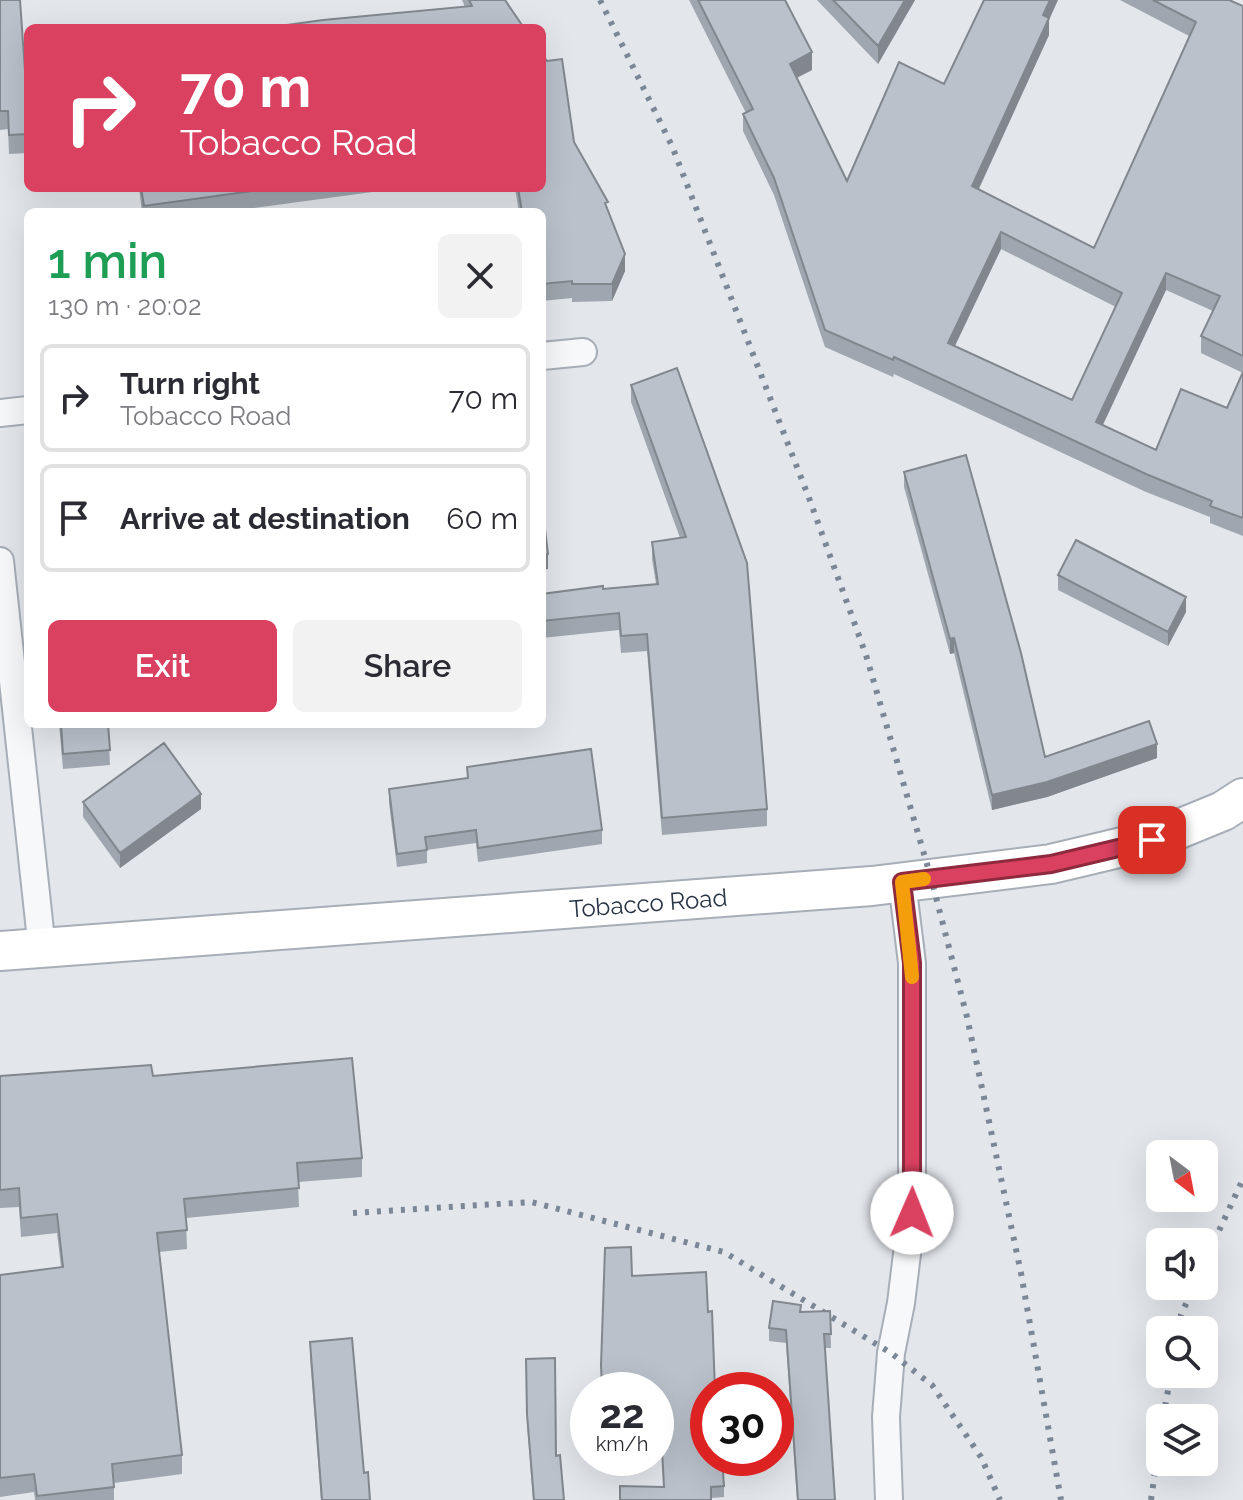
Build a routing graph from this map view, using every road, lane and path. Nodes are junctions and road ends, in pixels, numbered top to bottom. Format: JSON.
{"nodes":[{"id":1,"x":583,"y":352,"type":"dead end"},
{"id":2,"x":546,"y":356,"type":"edge"},
{"id":3,"x":24,"y":410,"type":"edge"},
{"id":4,"x":0,"y":413,"type":"edge"},
{"id":5,"x":0,"y":561,"type":"edge"},
{"id":6,"x":1243,"y":798,"type":"edge"},
{"id":7,"x":902,"y":882,"type":"junction"},
{"id":8,"x":42,"y":949,"type":"junction"},
{"id":9,"x":0,"y":951,"type":"edge"},
{"id":10,"x":889,"y":1500,"type":"edge"}],
"edges":[{"from":1,"to":2,"type":"street"},
{"from":3,"to":4,"type":"street"},
{"from":5,"to":8,"type":"street"},
{"from":6,"to":7,"type":"street","name":"Tobacco Road"},
{"from":7,"to":8,"type":"street","name":"Tobacco Road"},
{"from":7,"to":10,"type":"street"},
{"from":8,"to":9,"type":"street","name":"Tobacco Road"}]}
